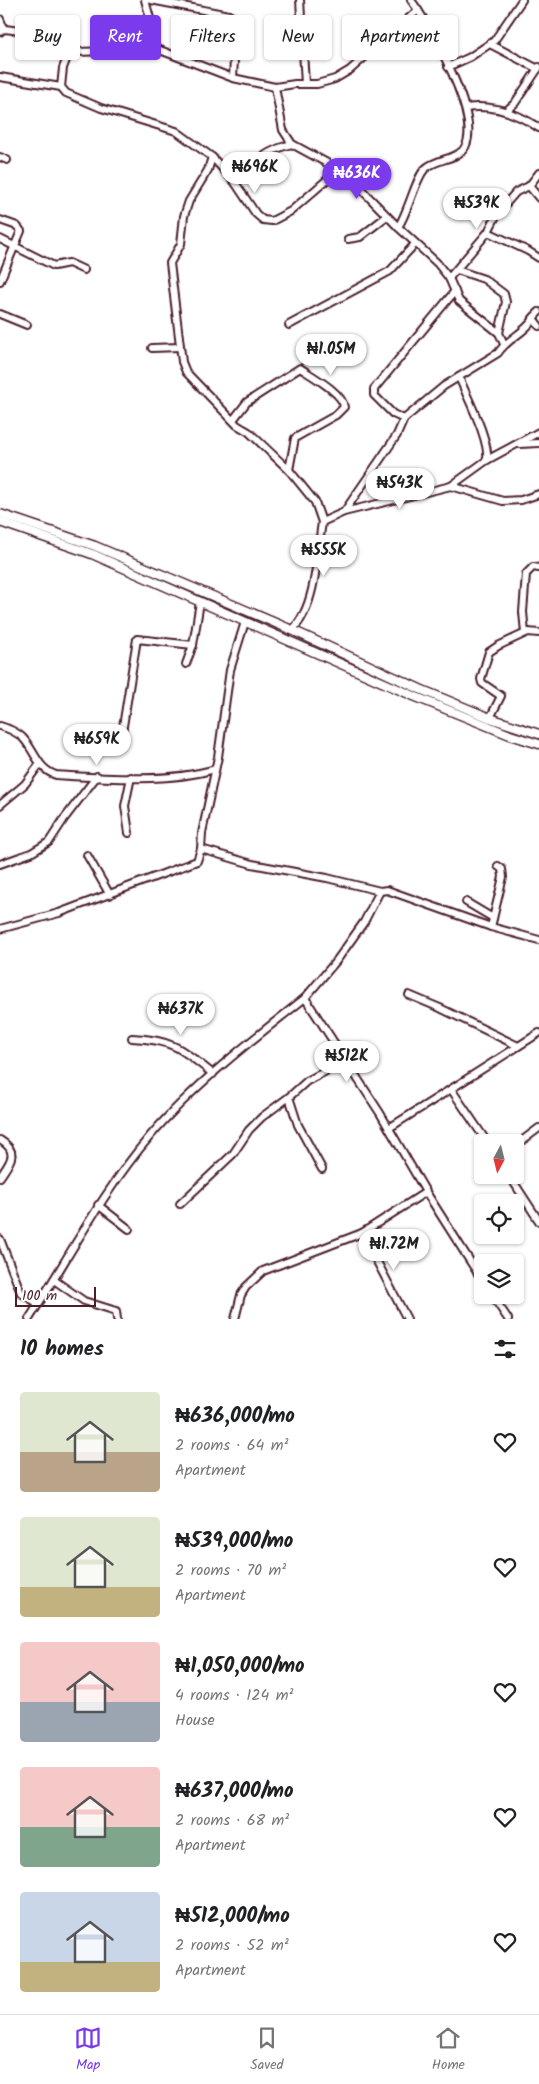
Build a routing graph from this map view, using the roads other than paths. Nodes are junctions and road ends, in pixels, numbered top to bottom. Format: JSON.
{"nodes":[{"id":1,"x":145,"y":0,"type":"edge"},
{"id":2,"x":151,"y":0,"type":"edge"},
{"id":3,"x":300,"y":0,"type":"edge"},
{"id":4,"x":411,"y":0,"type":"edge"},
{"id":5,"x":522,"y":0,"type":"edge"},
{"id":6,"x":418,"y":10,"type":"junction"},
{"id":7,"x":149,"y":15,"type":"edge"},
{"id":8,"x":0,"y":18,"type":"edge"},
{"id":9,"x":2,"y":31,"type":"edge"},
{"id":10,"x":15,"y":31,"type":"edge"},
{"id":11,"x":490,"y":44,"type":"junction"},
{"id":12,"x":161,"y":51,"type":"edge"},
{"id":13,"x":66,"y":60,"type":"edge"},
{"id":14,"x":448,"y":67,"type":"junction"},
{"id":15,"x":538,"y":68,"type":"edge"},
{"id":16,"x":0,"y":77,"type":"edge"},
{"id":17,"x":234,"y":78,"type":"junction"},
{"id":18,"x":305,"y":84,"type":"junction"},
{"id":19,"x":61,"y":87,"type":"junction"},
{"id":20,"x":275,"y":87,"type":"junction"},
{"id":21,"x":466,"y":108,"type":"junction"},
{"id":22,"x":506,"y":111,"type":"junction"},
{"id":23,"x":539,"y":128,"type":"edge"},
{"id":24,"x":292,"y":144,"type":"junction"},
{"id":25,"x":0,"y":157,"type":"edge"},
{"id":26,"x":212,"y":157,"type":"junction"},
{"id":27,"x":7,"y":160,"type":"dead end"},
{"id":28,"x":337,"y":171,"type":"junction"},
{"id":29,"x":539,"y":173,"type":"edge"},
{"id":30,"x":234,"y":181,"type":"junction"},
{"id":31,"x":529,"y":186,"type":"junction"},
{"id":32,"x":539,"y":198,"type":"edge"},
{"id":33,"x":387,"y":216,"type":"junction"},
{"id":34,"x":0,"y":220,"type":"edge"},
{"id":35,"x":398,"y":228,"type":"junction"},
{"id":36,"x":488,"y":232,"type":"junction"},
{"id":37,"x":0,"y":239,"type":"edge"},
{"id":38,"x":348,"y":239,"type":"dead end"},
{"id":39,"x":415,"y":244,"type":"junction"},
{"id":40,"x":15,"y":248,"type":"junction"},
{"id":41,"x":539,"y":258,"type":"edge"},
{"id":42,"x":84,"y":270,"type":"dead end"},
{"id":43,"x":457,"y":270,"type":"junction"},
{"id":44,"x":448,"y":278,"type":"junction"},
{"id":45,"x":0,"y":281,"type":"edge"},
{"id":46,"x":455,"y":291,"type":"junction"},
{"id":47,"x":539,"y":312,"type":"edge"},
{"id":48,"x":0,"y":314,"type":"edge"},
{"id":49,"x":533,"y":320,"type":"junction"},
{"id":50,"x":27,"y":325,"type":"dead end"},
{"id":51,"x":288,"y":325,"type":"dead end"},
{"id":52,"x":539,"y":326,"type":"edge"},
{"id":53,"x":499,"y":333,"type":"junction"},
{"id":54,"x":504,"y":344,"type":"junction"},
{"id":55,"x":180,"y":347,"type":"junction"},
{"id":56,"x":152,"y":348,"type":"dead end"},
{"id":57,"x":459,"y":377,"type":"junction"},
{"id":58,"x":404,"y":419,"type":"junction"},
{"id":59,"x":233,"y":420,"type":"junction"},
{"id":60,"x":539,"y":432,"type":"edge"},
{"id":61,"x":539,"y":443,"type":"edge"},
{"id":62,"x":519,"y":444,"type":"junction"},
{"id":63,"x":487,"y":460,"type":"junction"},
{"id":64,"x":288,"y":470,"type":"junction"},
{"id":65,"x":451,"y":486,"type":"junction"},
{"id":66,"x":539,"y":494,"type":"edge"},
{"id":67,"x":344,"y":512,"type":"junction"},
{"id":68,"x":0,"y":514,"type":"edge"},
{"id":69,"x":0,"y":522,"type":"edge"},
{"id":70,"x":322,"y":522,"type":"junction"},
{"id":71,"x":539,"y":568,"type":"edge"},
{"id":72,"x":200,"y":602,"type":"junction"},
{"id":73,"x":245,"y":622,"type":"junction"},
{"id":74,"x":292,"y":630,"type":"junction"},
{"id":75,"x":525,"y":633,"type":"junction"},
{"id":76,"x":539,"y":633,"type":"edge"},
{"id":77,"x":193,"y":645,"type":"junction"},
{"id":78,"x":186,"y":664,"type":"dead end"},
{"id":79,"x":490,"y":718,"type":"junction"},
{"id":80,"x":506,"y":723,"type":"junction"},
{"id":81,"x":0,"y":726,"type":"edge"},
{"id":82,"x":502,"y":732,"type":"junction"},
{"id":83,"x":539,"y":734,"type":"edge"},
{"id":84,"x":539,"y":744,"type":"edge"},
{"id":85,"x":120,"y":745,"type":"dead end"},
{"id":86,"x":39,"y":765,"type":"junction"},
{"id":87,"x":215,"y":769,"type":"junction"},
{"id":88,"x":97,"y":776,"type":"junction"},
{"id":89,"x":131,"y":777,"type":"junction"},
{"id":90,"x":0,"y":805,"type":"edge"},
{"id":91,"x":129,"y":833,"type":"dead end"},
{"id":92,"x":202,"y":849,"type":"junction"},
{"id":93,"x":87,"y":855,"type":"dead end"},
{"id":94,"x":0,"y":864,"type":"edge"},
{"id":95,"x":498,"y":866,"type":"dead end"},
{"id":96,"x":380,"y":891,"type":"junction"},
{"id":97,"x":110,"y":895,"type":"junction"},
{"id":98,"x":466,"y":902,"type":"dead end"},
{"id":99,"x":493,"y":918,"type":"junction"},
{"id":100,"x":491,"y":927,"type":"junction"},
{"id":101,"x":0,"y":928,"type":"edge"},
{"id":102,"x":539,"y":940,"type":"edge"},
{"id":103,"x":409,"y":995,"type":"dead end"},
{"id":104,"x":305,"y":998,"type":"junction"},
{"id":105,"x":539,"y":1033,"type":"edge"},
{"id":106,"x":132,"y":1038,"type":"dead end"},
{"id":107,"x":518,"y":1046,"type":"junction"},
{"id":108,"x":345,"y":1061,"type":"junction"},
{"id":109,"x":213,"y":1074,"type":"junction"},
{"id":110,"x":450,"y":1089,"type":"junction"},
{"id":111,"x":289,"y":1097,"type":"junction"},
{"id":112,"x":389,"y":1128,"type":"junction"},
{"id":113,"x":539,"y":1128,"type":"edge"},
{"id":114,"x":481,"y":1134,"type":"edge"},
{"id":115,"x":524,"y":1139,"type":"edge"},
{"id":116,"x":0,"y":1140,"type":"edge"},
{"id":117,"x":322,"y":1169,"type":"dead end"},
{"id":118,"x":0,"y":1177,"type":"edge"},
{"id":119,"x":515,"y":1184,"type":"edge"},
{"id":120,"x":426,"y":1192,"type":"junction"},
{"id":121,"x":180,"y":1204,"type":"dead end"},
{"id":122,"x":98,"y":1205,"type":"junction"},
{"id":123,"x":539,"y":1222,"type":"edge"},
{"id":124,"x":129,"y":1229,"type":"dead end"},
{"id":125,"x":362,"y":1233,"type":"junction"},
{"id":126,"x":0,"y":1239,"type":"edge"},
{"id":127,"x":474,"y":1267,"type":"edge"},
{"id":128,"x":54,"y":1280,"type":"junction"},
{"id":129,"x":39,"y":1304,"type":"junction"},
{"id":130,"x":498,"y":1304,"type":"edge"},
{"id":131,"x":30,"y":1319,"type":"edge"},
{"id":132,"x":117,"y":1319,"type":"edge"},
{"id":133,"x":234,"y":1319,"type":"edge"},
{"id":134,"x":408,"y":1319,"type":"edge"},
{"id":135,"x":508,"y":1319,"type":"edge"}],
"edges":[{"from":1,"to":7,"type":"street"},
{"from":2,"to":17,"type":"street"},
{"from":3,"to":18,"type":"street"},
{"from":4,"to":6,"type":"street"},
{"from":5,"to":11,"type":"street"},
{"from":6,"to":14,"type":"street"},
{"from":6,"to":18,"type":"street"},
{"from":8,"to":9,"type":"street"},
{"from":9,"to":10,"type":"street"},
{"from":11,"to":14,"type":"street"},
{"from":11,"to":15,"type":"street"},
{"from":12,"to":17,"type":"street"},
{"from":13,"to":19,"type":"street"},
{"from":14,"to":21,"type":"street"},
{"from":15,"to":22,"type":"street"},
{"from":16,"to":19,"type":"street"},
{"from":17,"to":20,"type":"street"},
{"from":18,"to":20,"type":"street"},
{"from":19,"to":26,"type":"street"},
{"from":20,"to":24,"type":"street"},
{"from":21,"to":22,"type":"street"},
{"from":21,"to":35,"type":"street"},
{"from":22,"to":23,"type":"street"},
{"from":24,"to":28,"type":"street"},
{"from":24,"to":30,"type":"street"},
{"from":25,"to":27,"type":"street"},
{"from":26,"to":30,"type":"street"},
{"from":26,"to":55,"type":"street"},
{"from":28,"to":30,"type":"street"},
{"from":28,"to":33,"type":"street"},
{"from":29,"to":31,"type":"street"},
{"from":31,"to":32,"type":"street"},
{"from":31,"to":36,"type":"street"},
{"from":33,"to":35,"type":"street"},
{"from":33,"to":38,"type":"street"},
{"from":34,"to":40,"type":"street"},
{"from":35,"to":39,"type":"street"},
{"from":36,"to":41,"type":"street"},
{"from":36,"to":43,"type":"street"},
{"from":37,"to":40,"type":"street"},
{"from":39,"to":44,"type":"street"},
{"from":39,"to":51,"type":"street"},
{"from":40,"to":42,"type":"street"},
{"from":40,"to":45,"type":"street"},
{"from":43,"to":44,"type":"street"},
{"from":43,"to":53,"type":"street"},
{"from":44,"to":46,"type":"street"},
{"from":46,"to":53,"type":"street"},
{"from":46,"to":58,"type":"street"},
{"from":47,"to":49,"type":"street"},
{"from":48,"to":50,"type":"street"},
{"from":49,"to":52,"type":"street"},
{"from":49,"to":54,"type":"street"},
{"from":53,"to":54,"type":"street"},
{"from":54,"to":57,"type":"street"},
{"from":55,"to":56,"type":"street"},
{"from":55,"to":59,"type":"street"},
{"from":57,"to":58,"type":"street"},
{"from":57,"to":63,"type":"street"},
{"from":58,"to":67,"type":"street"},
{"from":59,"to":64,"type":"street"},
{"from":59,"to":64,"type":"street"},
{"from":60,"to":62,"type":"street"},
{"from":61,"to":62,"type":"street"},
{"from":62,"to":63,"type":"street"},
{"from":63,"to":65,"type":"street"},
{"from":64,"to":70,"type":"street"},
{"from":65,"to":66,"type":"street"},
{"from":65,"to":67,"type":"street"},
{"from":67,"to":70,"type":"street"},
{"from":68,"to":74,"type":"main road"},
{"from":69,"to":72,"type":"main road"},
{"from":70,"to":74,"type":"street"},
{"from":71,"to":75,"type":"street"},
{"from":72,"to":73,"type":"main road"},
{"from":72,"to":77,"type":"street"},
{"from":73,"to":82,"type":"main road"},
{"from":73,"to":87,"type":"street"},
{"from":74,"to":79,"type":"main road"},
{"from":75,"to":76,"type":"street"},
{"from":75,"to":79,"type":"street"},
{"from":77,"to":78,"type":"street"},
{"from":77,"to":85,"type":"street"},
{"from":79,"to":80,"type":"main road"},
{"from":80,"to":82,"type":"main road"},
{"from":80,"to":83,"type":"main road"},
{"from":81,"to":86,"type":"street"},
{"from":82,"to":84,"type":"main road"},
{"from":86,"to":88,"type":"street"},
{"from":86,"to":90,"type":"street"},
{"from":87,"to":89,"type":"street"},
{"from":87,"to":92,"type":"street"},
{"from":88,"to":89,"type":"street"},
{"from":88,"to":94,"type":"street"},
{"from":89,"to":91,"type":"street"},
{"from":92,"to":96,"type":"street"},
{"from":92,"to":97,"type":"street"},
{"from":93,"to":97,"type":"street"},
{"from":95,"to":99,"type":"street"},
{"from":96,"to":100,"type":"street"},
{"from":96,"to":104,"type":"street"},
{"from":97,"to":101,"type":"street"},
{"from":98,"to":99,"type":"street"},
{"from":99,"to":100,"type":"street"},
{"from":100,"to":102,"type":"street"},
{"from":103,"to":107,"type":"street"},
{"from":104,"to":108,"type":"street"},
{"from":104,"to":109,"type":"street"},
{"from":105,"to":107,"type":"street"},
{"from":106,"to":109,"type":"street"},
{"from":107,"to":110,"type":"street"},
{"from":108,"to":111,"type":"street"},
{"from":108,"to":112,"type":"street"},
{"from":109,"to":122,"type":"street"},
{"from":110,"to":112,"type":"street"},
{"from":110,"to":114,"type":"street"},
{"from":111,"to":117,"type":"street"},
{"from":111,"to":121,"type":"street"},
{"from":112,"to":120,"type":"street"},
{"from":113,"to":115,"type":"street"},
{"from":116,"to":118,"type":"street"},
{"from":119,"to":123,"type":"street"},
{"from":120,"to":125,"type":"street"},
{"from":120,"to":127,"type":"street"},
{"from":122,"to":124,"type":"street"},
{"from":122,"to":128,"type":"street"},
{"from":125,"to":133,"type":"street"},
{"from":125,"to":134,"type":"street"},
{"from":126,"to":129,"type":"street"},
{"from":128,"to":129,"type":"street"},
{"from":128,"to":132,"type":"street"},
{"from":129,"to":131,"type":"street"},
{"from":130,"to":135,"type":"street"}]}
